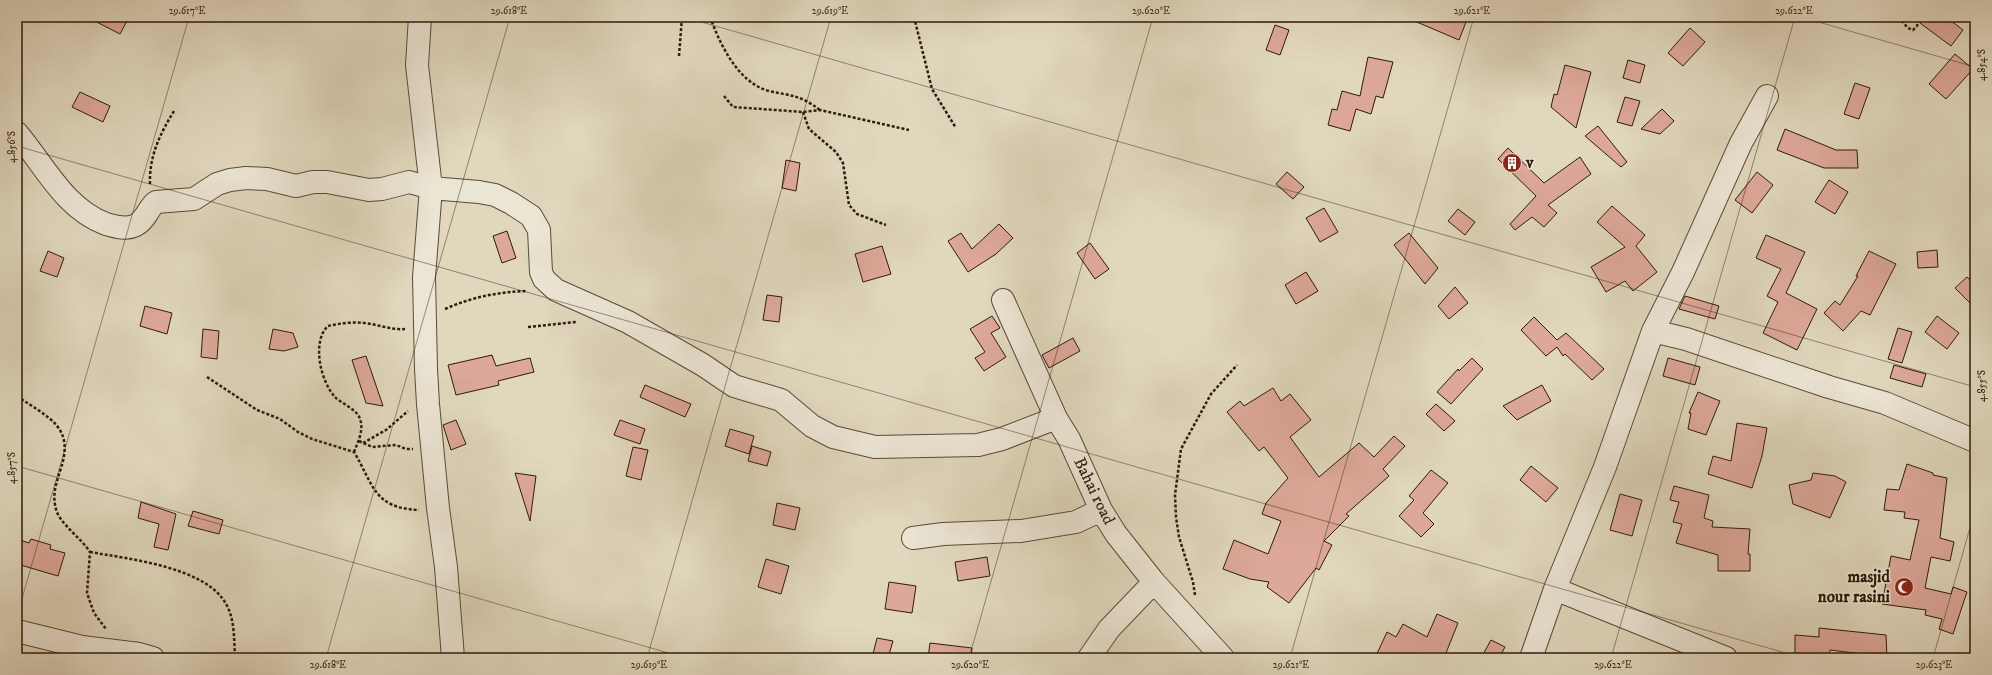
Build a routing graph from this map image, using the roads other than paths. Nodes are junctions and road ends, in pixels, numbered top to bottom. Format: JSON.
{"nodes":[{"id":1,"x":420,"y":17,"type":"edge"},
{"id":2,"x":1767,"y":96,"type":"dead end"},
{"id":3,"x":17,"y":133,"type":"edge"},
{"id":4,"x":431,"y":188,"type":"junction"},
{"id":5,"x":1003,"y":300,"type":"dead end"},
{"id":6,"x":1652,"y":332,"type":"junction"},
{"id":7,"x":1056,"y":418,"type":"junction"},
{"id":8,"x":1975,"y":441,"type":"edge"},
{"id":9,"x":1101,"y":510,"type":"junction"},
{"id":10,"x":913,"y":538,"type":"dead end"},
{"id":11,"x":1154,"y":582,"type":"junction"},
{"id":12,"x":1555,"y":589,"type":"junction"},
{"id":13,"x":17,"y":631,"type":"edge"},
{"id":14,"x":153,"y":658,"type":"edge"},
{"id":15,"x":453,"y":658,"type":"edge"},
{"id":16,"x":1088,"y":658,"type":"edge"},
{"id":17,"x":1223,"y":658,"type":"edge"},
{"id":18,"x":1531,"y":658,"type":"edge"},
{"id":19,"x":1726,"y":658,"type":"edge"}],
"edges":[{"from":1,"to":4,"type":"street"},
{"from":2,"to":6,"type":"street"},
{"from":3,"to":4,"type":"street"},
{"from":4,"to":7,"type":"street"},
{"from":4,"to":15,"type":"street"},
{"from":5,"to":7,"type":"street","name":"Bahai road"},
{"from":6,"to":8,"type":"street"},
{"from":6,"to":12,"type":"street"},
{"from":7,"to":9,"type":"street","name":"Bahai road"},
{"from":9,"to":10,"type":"street"},
{"from":9,"to":11,"type":"street","name":"Bahai road"},
{"from":11,"to":16,"type":"street"},
{"from":11,"to":17,"type":"street","name":"Bahai road"},
{"from":12,"to":18,"type":"street"},
{"from":12,"to":19,"type":"street"},
{"from":13,"to":14,"type":"street"}]}
